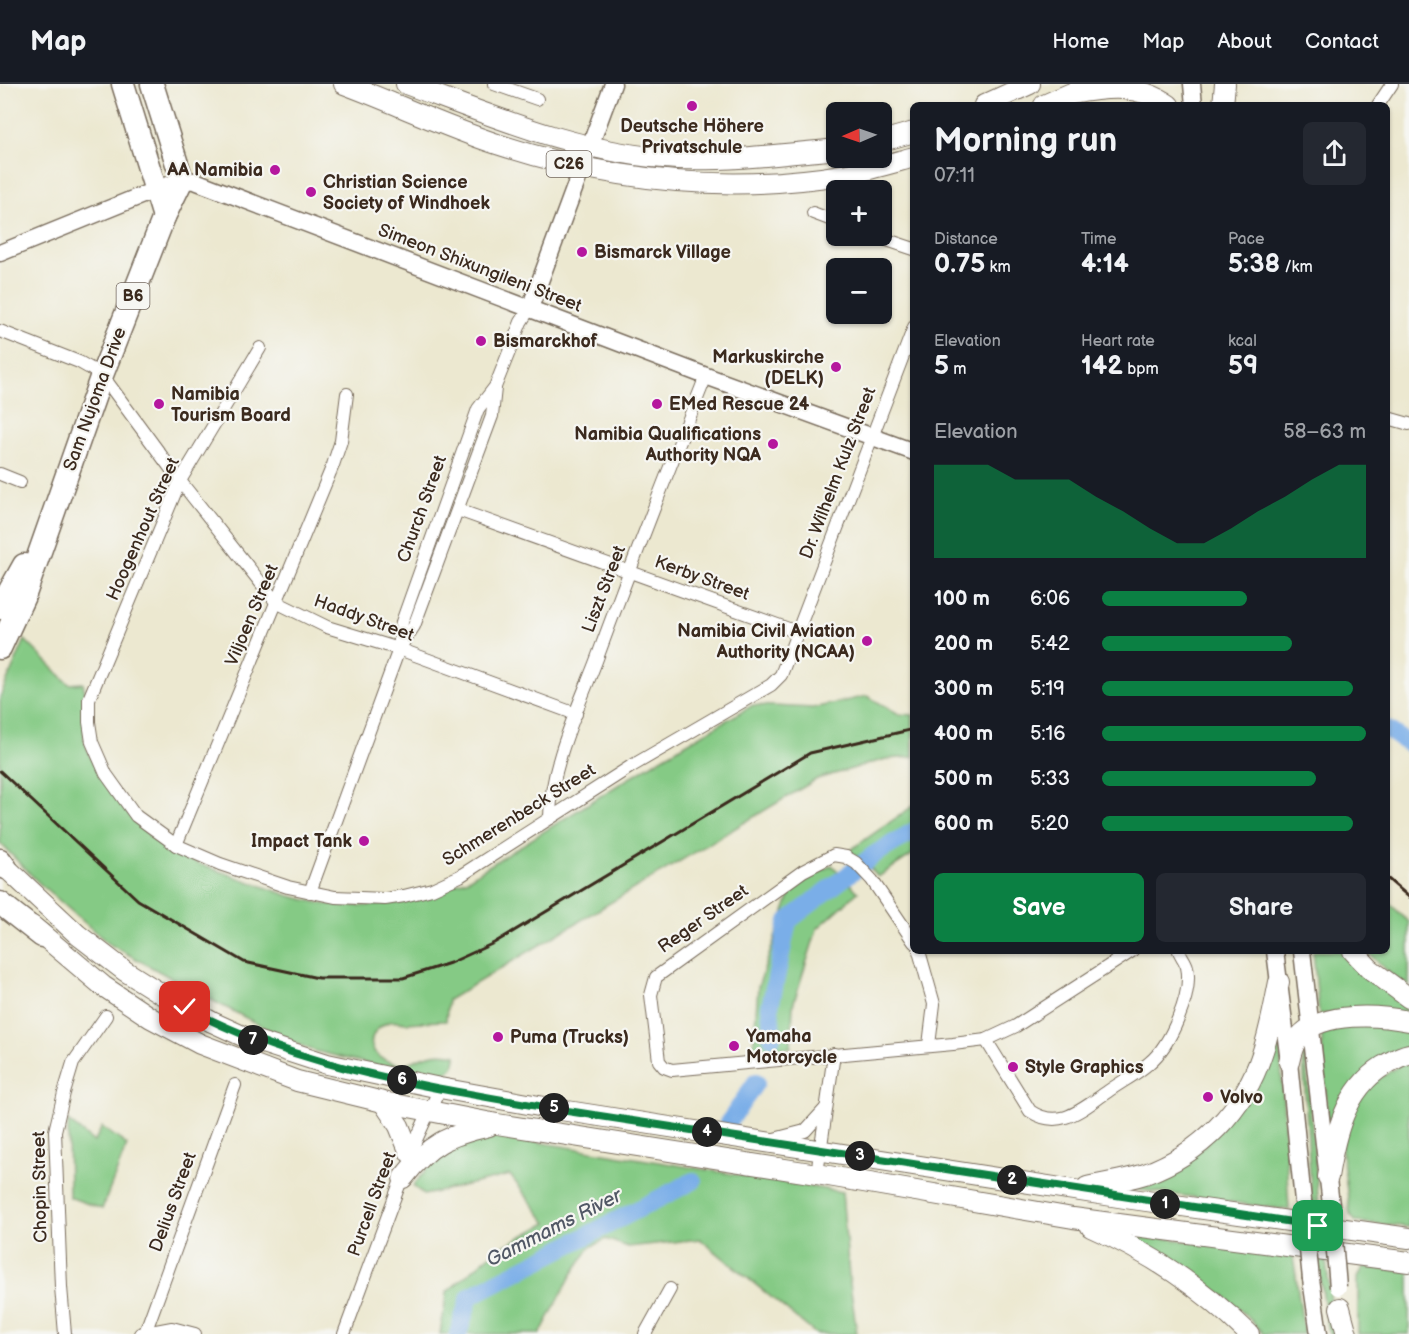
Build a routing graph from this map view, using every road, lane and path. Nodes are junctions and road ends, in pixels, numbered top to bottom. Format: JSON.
{"nodes":[{"id":1,"x":123,"y":84,"type":"edge"},
{"id":2,"x":152,"y":84,"type":"edge"},
{"id":3,"x":344,"y":84,"type":"edge"},
{"id":4,"x":406,"y":84,"type":"edge"},
{"id":5,"x":494,"y":84,"type":"edge"},
{"id":6,"x":613,"y":84,"type":"edge"},
{"id":7,"x":1030,"y":84,"type":"edge"},
{"id":8,"x":1091,"y":84,"type":"edge"},
{"id":9,"x":1192,"y":84,"type":"edge"},
{"id":10,"x":1218,"y":84,"type":"edge"},
{"id":11,"x":1225,"y":84,"type":"edge"},
{"id":12,"x":1392,"y":84,"type":"edge"},
{"id":13,"x":1072,"y":94,"type":"junction"},
{"id":14,"x":537,"y":99,"type":"dead end"},
{"id":15,"x":991,"y":102,"type":"edge"},
{"id":16,"x":1052,"y":102,"type":"edge"},
{"id":17,"x":1165,"y":102,"type":"edge"},
{"id":18,"x":1194,"y":102,"type":"edge"},
{"id":19,"x":1221,"y":102,"type":"edge"},
{"id":20,"x":1222,"y":102,"type":"edge"},
{"id":21,"x":1380,"y":102,"type":"edge"},
{"id":22,"x":910,"y":133,"type":"edge"},
{"id":23,"x":892,"y":138,"type":"edge"},
{"id":24,"x":590,"y":146,"type":"junction"},
{"id":25,"x":826,"y":150,"type":"edge"},
{"id":26,"x":910,"y":158,"type":"edge"},
{"id":27,"x":582,"y":168,"type":"junction"},
{"id":28,"x":182,"y":180,"type":"junction"},
{"id":29,"x":154,"y":190,"type":"junction"},
{"id":30,"x":813,"y":213,"type":"dead end"},
{"id":31,"x":164,"y":217,"type":"junction"},
{"id":32,"x":826,"y":218,"type":"edge"},
{"id":33,"x":892,"y":242,"type":"edge"},
{"id":34,"x":910,"y":248,"type":"edge"},
{"id":35,"x":0,"y":253,"type":"edge"},
{"id":36,"x":530,"y":308,"type":"junction"},
{"id":37,"x":0,"y":331,"type":"edge"},
{"id":38,"x":910,"y":337,"type":"edge"},
{"id":39,"x":260,"y":348,"type":"dead end"},
{"id":40,"x":102,"y":375,"type":"junction"},
{"id":41,"x":706,"y":376,"type":"junction"},
{"id":42,"x":495,"y":387,"type":"junction"},
{"id":43,"x":347,"y":394,"type":"dead end"},
{"id":44,"x":1390,"y":419,"type":"edge"},
{"id":45,"x":1409,"y":424,"type":"edge"},
{"id":46,"x":872,"y":435,"type":"junction"},
{"id":47,"x":910,"y":450,"type":"edge"},
{"id":48,"x":0,"y":474,"type":"edge"},
{"id":49,"x":20,"y":482,"type":"dead end"},
{"id":50,"x":180,"y":482,"type":"junction"},
{"id":51,"x":458,"y":510,"type":"junction"},
{"id":52,"x":54,"y":515,"type":"junction"},
{"id":53,"x":629,"y":570,"type":"junction"},
{"id":54,"x":276,"y":602,"type":"junction"},
{"id":55,"x":0,"y":608,"type":"edge"},
{"id":56,"x":797,"y":632,"type":"junction"},
{"id":57,"x":0,"y":648,"type":"edge"},
{"id":58,"x":399,"y":649,"type":"junction"},
{"id":59,"x":89,"y":699,"type":"joint"},
{"id":60,"x":576,"y":714,"type":"junction"},
{"id":61,"x":550,"y":818,"type":"junction"},
{"id":62,"x":176,"y":845,"type":"junction"},
{"id":63,"x":2,"y":864,"type":"edge"},
{"id":64,"x":310,"y":892,"type":"junction"},
{"id":65,"x":0,"y":895,"type":"edge"},
{"id":66,"x":0,"y":903,"type":"edge"},
{"id":67,"x":42,"y":936,"type":"junction"},
{"id":68,"x":910,"y":936,"type":"edge"},
{"id":69,"x":920,"y":954,"type":"edge"},
{"id":70,"x":1127,"y":954,"type":"edge"},
{"id":71,"x":1180,"y":954,"type":"edge"},
{"id":72,"x":1275,"y":954,"type":"edge"},
{"id":73,"x":1302,"y":954,"type":"edge"},
{"id":74,"x":1356,"y":954,"type":"edge"},
{"id":75,"x":1279,"y":982,"type":"junction"},
{"id":76,"x":1409,"y":998,"type":"edge"},
{"id":77,"x":106,"y":1016,"type":"dead end"},
{"id":78,"x":1409,"y":1021,"type":"edge"},
{"id":79,"x":1310,"y":1027,"type":"junction"},
{"id":80,"x":986,"y":1040,"type":"junction"},
{"id":81,"x":929,"y":1045,"type":"junction"},
{"id":82,"x":834,"y":1054,"type":"junction"},
{"id":83,"x":1409,"y":1054,"type":"edge"},
{"id":84,"x":1289,"y":1062,"type":"junction"},
{"id":85,"x":235,"y":1085,"type":"dead end"},
{"id":86,"x":440,"y":1088,"type":"junction"},
{"id":87,"x":383,"y":1102,"type":"junction"},
{"id":88,"x":827,"y":1107,"type":"junction"},
{"id":89,"x":428,"y":1110,"type":"junction"},
{"id":90,"x":497,"y":1124,"type":"junction"},
{"id":91,"x":764,"y":1141,"type":"junction"},
{"id":92,"x":821,"y":1150,"type":"junction"},
{"id":93,"x":410,"y":1153,"type":"junction"},
{"id":94,"x":817,"y":1174,"type":"junction"},
{"id":95,"x":1328,"y":1177,"type":"junction"},
{"id":96,"x":403,"y":1178,"type":"junction"},
{"id":97,"x":1075,"y":1190,"type":"junction"},
{"id":98,"x":1073,"y":1218,"type":"junction"},
{"id":99,"x":1406,"y":1237,"type":"edge"},
{"id":100,"x":1409,"y":1262,"type":"edge"},
{"id":101,"x":670,"y":1289,"type":"dead end"},
{"id":102,"x":1340,"y":1308,"type":"joint"},
{"id":103,"x":143,"y":1333,"type":"edge"},
{"id":104,"x":65,"y":1334,"type":"edge"},
{"id":105,"x":195,"y":1334,"type":"edge"},
{"id":106,"x":344,"y":1334,"type":"edge"},
{"id":107,"x":645,"y":1334,"type":"edge"},
{"id":108,"x":1249,"y":1334,"type":"edge"},
{"id":109,"x":1319,"y":1334,"type":"edge"},
{"id":110,"x":1345,"y":1334,"type":"edge"}],
"edges":[{"from":1,"to":29,"type":"highway"},
{"from":2,"to":28,"type":"highway"},
{"from":3,"to":27,"type":"main road","number":"C26"},
{"from":4,"to":24,"type":"main road","number":"C26"},
{"from":5,"to":14,"type":"street"},
{"from":6,"to":24,"type":"street","name":"Church Street"},
{"from":7,"to":15,"type":"main road"},
{"from":8,"to":13,"type":"main road"},
{"from":9,"to":18,"type":"street"},
{"from":10,"to":19,"type":"street"},
{"from":11,"to":20,"type":"main road"},
{"from":12,"to":21,"type":"street"},
{"from":13,"to":16,"type":"main road"},
{"from":13,"to":17,"type":"main road"},
{"from":22,"to":23,"type":"main road"},
{"from":24,"to":25,"type":"main road","number":"C26"},
{"from":24,"to":27,"type":"street","name":"Church Street"},
{"from":26,"to":27,"type":"main road","number":"C26"},
{"from":27,"to":36,"type":"street","name":"Church Street"},
{"from":28,"to":29,"type":"street"},
{"from":28,"to":31,"type":"highway","name":"Sam Nujoma Drive","number":"B6"},
{"from":28,"to":36,"type":"street","name":"Simeon Shixungileni Street"},
{"from":29,"to":31,"type":"highway"},
{"from":29,"to":35,"type":"street"},
{"from":30,"to":32,"type":"street"},
{"from":31,"to":40,"type":"highway","name":"Sam Nujoma Drive","number":"B6"},
{"from":33,"to":34,"type":"street"},
{"from":36,"to":41,"type":"street","name":"Simeon Shixungileni Street"},
{"from":36,"to":42,"type":"street","name":"Church Street"},
{"from":37,"to":40,"type":"street"},
{"from":38,"to":46,"type":"street","name":"Dr. Wilhelm Kulz Street"},
{"from":39,"to":50,"type":"street","name":"Hoogenhout Street"},
{"from":40,"to":50,"type":"street","name":"Haddy Street"},
{"from":40,"to":52,"type":"highway","name":"Sam Nujoma Drive","number":"B6"},
{"from":41,"to":46,"type":"street","name":"Simeon Shixungileni Street"},
{"from":41,"to":53,"type":"street","name":"Liszt Street"},
{"from":42,"to":51,"type":"street","name":"Church Street"},
{"from":42,"to":58,"type":"street","name":"Church Street"},
{"from":43,"to":54,"type":"street","name":"Viljoen Street"},
{"from":44,"to":45,"type":"street"},
{"from":46,"to":47,"type":"street","name":"Simeon Shixungileni Street"},
{"from":46,"to":56,"type":"street","name":"Dr. Wilhelm Kulz Street"},
{"from":48,"to":49,"type":"street"},
{"from":50,"to":54,"type":"street","name":"Haddy Street"},
{"from":50,"to":59,"type":"street","name":"Hoogenhout Street"},
{"from":51,"to":53,"type":"street","name":"Kerby Street"},
{"from":51,"to":58,"type":"street","name":"Church Street"},
{"from":52,"to":55,"type":"highway","name":"Sam Nujoma Drive","number":"B6"},
{"from":52,"to":57,"type":"highway","name":"Sam Nujoma Drive","number":"B6"},
{"from":53,"to":56,"type":"street","name":"Kerby Street"},
{"from":53,"to":60,"type":"street","name":"Liszt Street"},
{"from":54,"to":58,"type":"street","name":"Haddy Street"},
{"from":54,"to":62,"type":"street","name":"Viljoen Street"},
{"from":56,"to":61,"type":"street","name":"Schmerenbeck Street"},
{"from":58,"to":60,"type":"street","name":"Haddy Street"},
{"from":58,"to":64,"type":"street","name":"Church Street"},
{"from":59,"to":62,"type":"street","name":"Schmerenbeck Street"},
{"from":60,"to":61,"type":"street","name":"Liszt Street"},
{"from":61,"to":64,"type":"street","name":"Schmerenbeck Street"},
{"from":62,"to":64,"type":"street","name":"Schmerenbeck Street"},
{"from":63,"to":86,"type":"main road"},
{"from":65,"to":67,"type":"main road"},
{"from":66,"to":67,"type":"highway"},
{"from":67,"to":87,"type":"main road"},
{"from":68,"to":82,"type":"street","name":"Reger Street"},
{"from":69,"to":81,"type":"street"},
{"from":70,"to":80,"type":"street","name":"Reger Street"},
{"from":71,"to":80,"type":"street"},
{"from":72,"to":75,"type":"street"},
{"from":73,"to":79,"type":"street"},
{"from":74,"to":76,"type":"main road"},
{"from":75,"to":84,"type":"street"},
{"from":75,"to":97,"type":"main road"},
{"from":77,"to":104,"type":"street","name":"Chopin Street"},
{"from":78,"to":79,"type":"main road"},
{"from":79,"to":84,"type":"main road"},
{"from":79,"to":95,"type":"street"},
{"from":80,"to":81,"type":"street","name":"Reger Street"},
{"from":81,"to":82,"type":"street","name":"Reger Street"},
{"from":82,"to":88,"type":"street"},
{"from":83,"to":95,"type":"main road"},
{"from":84,"to":109,"type":"street","bridge":true},
{"from":85,"to":103,"type":"street","name":"Delius Street"},
{"from":86,"to":89,"type":"street","name":"Purcell Street"},
{"from":86,"to":91,"type":"main road"},
{"from":87,"to":89,"type":"main road"},
{"from":87,"to":93,"type":"main road"},
{"from":88,"to":91,"type":"street"},
{"from":88,"to":92,"type":"street"},
{"from":89,"to":90,"type":"main road"},
{"from":89,"to":93,"type":"street","name":"Purcell Street"},
{"from":90,"to":94,"type":"main road"},
{"from":90,"to":96,"type":"main road"},
{"from":91,"to":92,"type":"main road"},
{"from":92,"to":94,"type":"street"},
{"from":92,"to":97,"type":"main road"},
{"from":93,"to":96,"type":"street","name":"Purcell Street"},
{"from":94,"to":98,"type":"main road"},
{"from":95,"to":102,"type":"street","bridge":true},
{"from":96,"to":106,"type":"street","name":"Purcell Street"},
{"from":97,"to":99,"type":"main road"},
{"from":98,"to":100,"type":"main road"},
{"from":98,"to":108,"type":"main road"},
{"from":101,"to":107,"type":"street"},
{"from":102,"to":110,"type":"main road"},
{"from":103,"to":105,"type":"street"}]}
